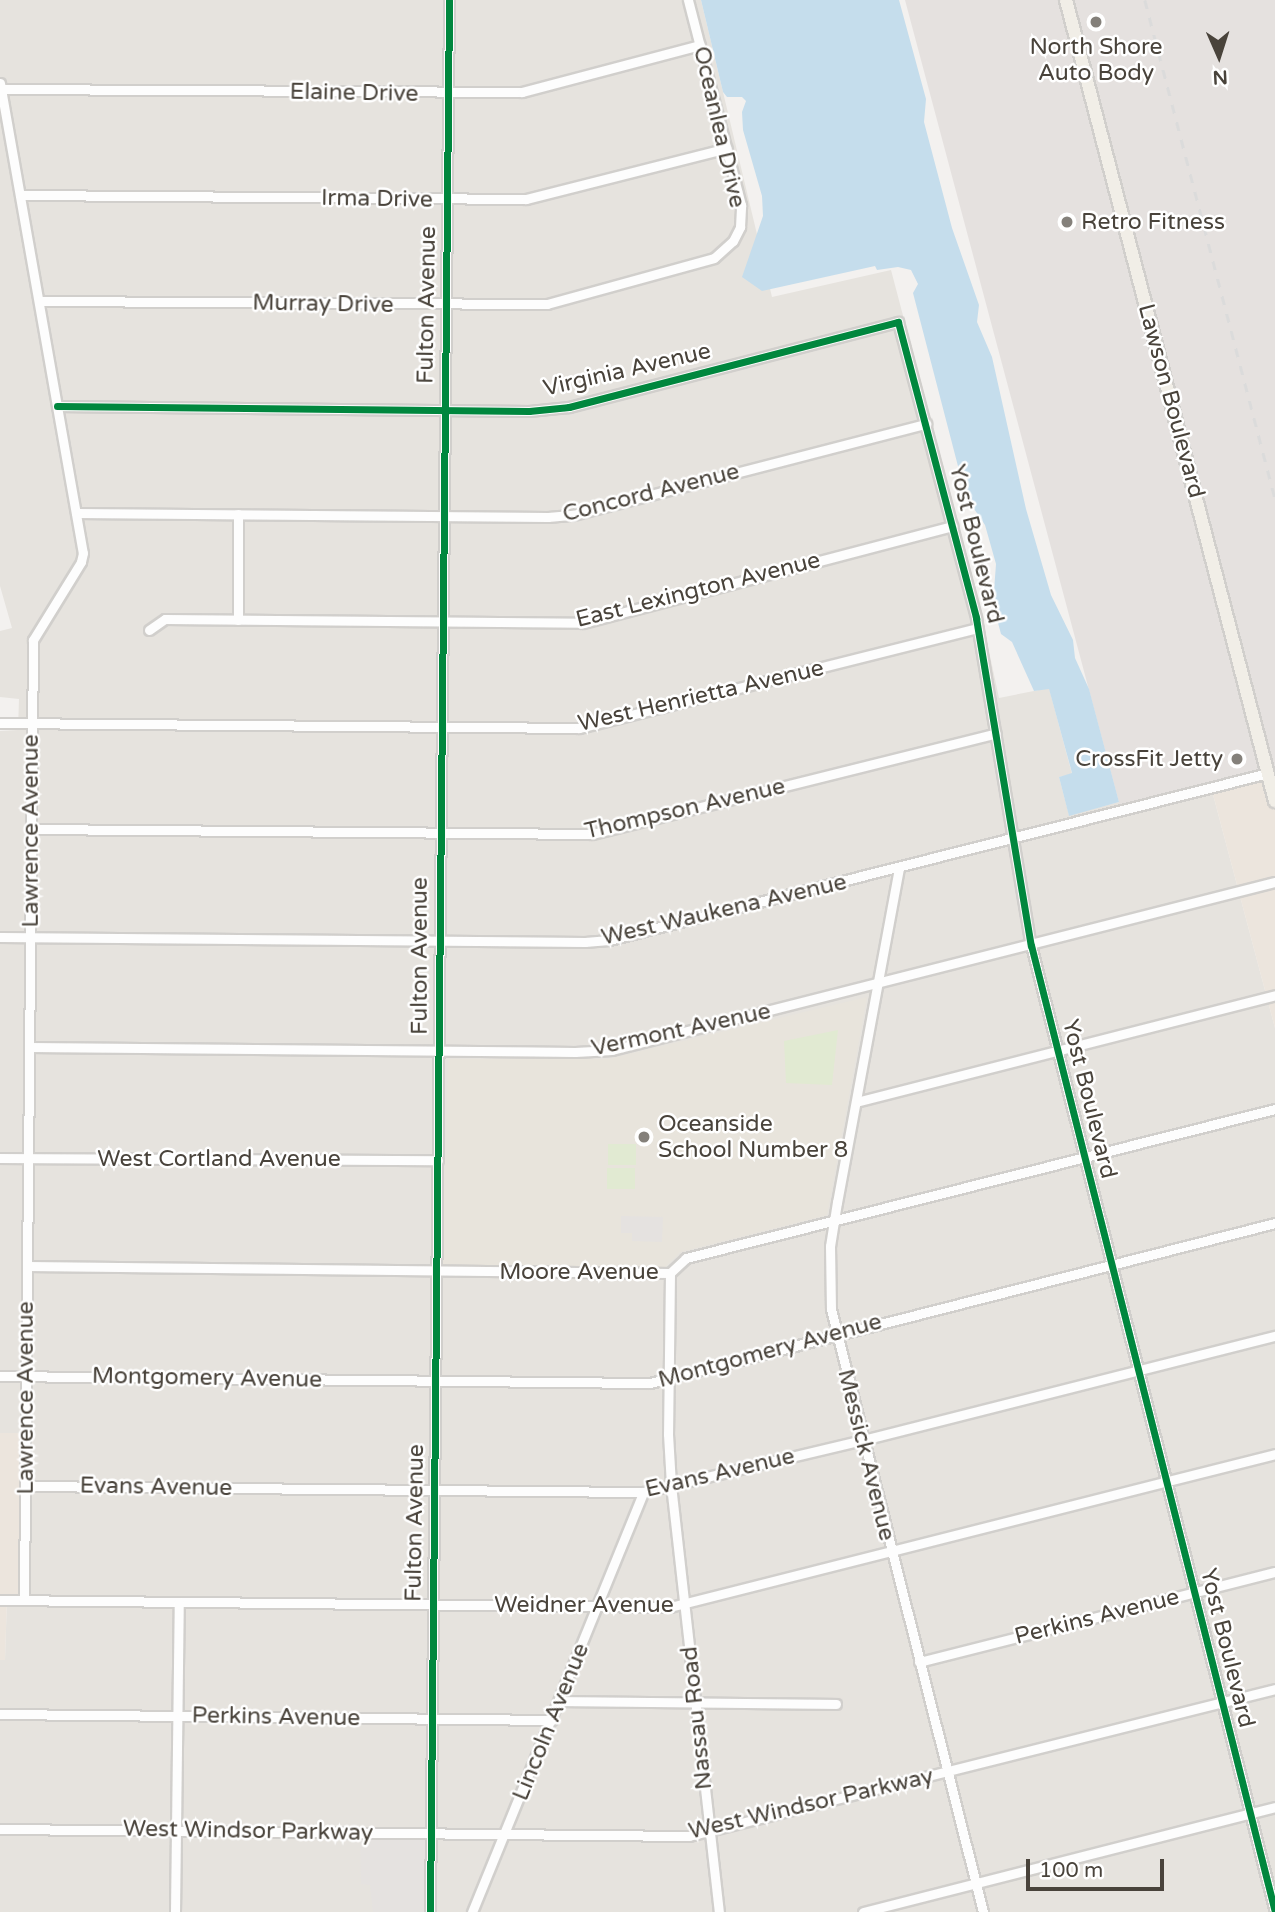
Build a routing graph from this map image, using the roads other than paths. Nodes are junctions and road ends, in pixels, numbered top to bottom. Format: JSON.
{"nodes":[{"id":1,"x":449,"y":0,"type":"edge"},
{"id":2,"x":688,"y":0,"type":"edge"},
{"id":3,"x":1066,"y":0,"type":"edge"},
{"id":4,"x":700,"y":45,"type":"junction"},
{"id":5,"x":1,"y":86,"type":"edge"},
{"id":6,"x":448,"y":93,"type":"junction"},
{"id":7,"x":727,"y":148,"type":"junction"},
{"id":8,"x":20,"y":195,"type":"junction"},
{"id":9,"x":447,"y":200,"type":"junction"},
{"id":10,"x":725,"y":250,"type":"joint"},
{"id":11,"x":38,"y":301,"type":"junction"},
{"id":12,"x":446,"y":305,"type":"junction"},
{"id":13,"x":866,"y":330,"type":"joint"},
{"id":14,"x":57,"y":407,"type":"junction"},
{"id":15,"x":445,"y":411,"type":"junction"},
{"id":16,"x":926,"y":424,"type":"junction"},
{"id":17,"x":76,"y":513,"type":"junction"},
{"id":18,"x":238,"y":514,"type":"junction"},
{"id":19,"x":444,"y":516,"type":"junction"},
{"id":20,"x":952,"y":526,"type":"junction"},
{"id":21,"x":238,"y":620,"type":"junction"},
{"id":22,"x":443,"y":622,"type":"junction"},
{"id":23,"x":977,"y":628,"type":"junction"},
{"id":24,"x":149,"y":631,"type":"dead end"},
{"id":25,"x":0,"y":723,"type":"edge"},
{"id":26,"x":32,"y":723,"type":"junction"},
{"id":27,"x":442,"y":727,"type":"junction"},
{"id":28,"x":996,"y":733,"type":"junction"},
{"id":29,"x":1268,"y":773,"type":"junction"},
{"id":30,"x":1275,"y":801,"type":"edge"},
{"id":31,"x":31,"y":829,"type":"junction"},
{"id":32,"x":441,"y":833,"type":"junction"},
{"id":33,"x":1014,"y":838,"type":"junction"},
{"id":34,"x":899,"y":868,"type":"junction"},
{"id":35,"x":1275,"y":882,"type":"edge"},
{"id":36,"x":0,"y":937,"type":"edge"},
{"id":37,"x":30,"y":937,"type":"junction"},
{"id":38,"x":440,"y":941,"type":"junction"},
{"id":39,"x":1031,"y":944,"type":"junction"},
{"id":40,"x":878,"y":983,"type":"junction"},
{"id":41,"x":1275,"y":995,"type":"edge"},
{"id":42,"x":29,"y":1047,"type":"junction"},
{"id":43,"x":439,"y":1051,"type":"junction"},
{"id":44,"x":1056,"y":1051,"type":"junction"},
{"id":45,"x":856,"y":1102,"type":"junction"},
{"id":46,"x":1275,"y":1109,"type":"edge"},
{"id":47,"x":0,"y":1158,"type":"edge"},
{"id":48,"x":28,"y":1158,"type":"junction"},
{"id":49,"x":1083,"y":1158,"type":"junction"},
{"id":50,"x":438,"y":1160,"type":"junction"},
{"id":51,"x":834,"y":1221,"type":"junction"},
{"id":52,"x":1275,"y":1223,"type":"edge"},
{"id":53,"x":1110,"y":1264,"type":"junction"},
{"id":54,"x":27,"y":1266,"type":"junction"},
{"id":55,"x":437,"y":1270,"type":"junction"},
{"id":56,"x":670,"y":1273,"type":"junction"},
{"id":57,"x":836,"y":1334,"type":"junction"},
{"id":58,"x":1275,"y":1336,"type":"edge"},
{"id":59,"x":1137,"y":1371,"type":"junction"},
{"id":60,"x":0,"y":1376,"type":"edge"},
{"id":61,"x":26,"y":1376,"type":"junction"},
{"id":62,"x":669,"y":1376,"type":"junction"},
{"id":63,"x":436,"y":1380,"type":"junction"},
{"id":64,"x":863,"y":1440,"type":"junction"},
{"id":65,"x":1275,"y":1454,"type":"edge"},
{"id":66,"x":1165,"y":1482,"type":"junction"},
{"id":67,"x":671,"y":1485,"type":"junction"},
{"id":68,"x":25,"y":1486,"type":"junction"},
{"id":69,"x":434,"y":1490,"type":"junction"},
{"id":70,"x":643,"y":1492,"type":"junction"},
{"id":71,"x":891,"y":1551,"type":"junction"},
{"id":72,"x":1275,"y":1572,"type":"edge"},
{"id":73,"x":1193,"y":1592,"type":"junction"},
{"id":74,"x":0,"y":1600,"type":"edge"},
{"id":75,"x":24,"y":1600,"type":"junction"},
{"id":76,"x":179,"y":1602,"type":"junction"},
{"id":77,"x":685,"y":1604,"type":"junction"},
{"id":78,"x":433,"y":1605,"type":"junction"},
{"id":79,"x":598,"y":1606,"type":"junction"},
{"id":80,"x":919,"y":1662,"type":"junction"},
{"id":81,"x":1275,"y":1689,"type":"edge"},
{"id":82,"x":559,"y":1701,"type":"junction"},
{"id":83,"x":696,"y":1703,"type":"junction"},
{"id":84,"x":1222,"y":1703,"type":"junction"},
{"id":85,"x":836,"y":1704,"type":"dead end"},
{"id":86,"x":0,"y":1714,"type":"edge"},
{"id":87,"x":177,"y":1716,"type":"junction"},
{"id":88,"x":432,"y":1719,"type":"junction"},
{"id":89,"x":552,"y":1720,"type":"junction"},
{"id":90,"x":947,"y":1772,"type":"junction"},
{"id":91,"x":1275,"y":1807,"type":"edge"},
{"id":92,"x":1250,"y":1813,"type":"junction"},
{"id":93,"x":0,"y":1829,"type":"edge"},
{"id":94,"x":176,"y":1830,"type":"junction"},
{"id":95,"x":430,"y":1833,"type":"junction"},
{"id":96,"x":710,"y":1833,"type":"junction"},
{"id":97,"x":505,"y":1834,"type":"junction"},
{"id":98,"x":975,"y":1883,"type":"junction"},
{"id":99,"x":175,"y":1912,"type":"edge"},
{"id":100,"x":430,"y":1912,"type":"edge"},
{"id":101,"x":472,"y":1912,"type":"edge"},
{"id":102,"x":719,"y":1912,"type":"edge"},
{"id":103,"x":863,"y":1912,"type":"edge"},
{"id":104,"x":983,"y":1912,"type":"edge"},
{"id":105,"x":1275,"y":1912,"type":"edge"}],
"edges":[{"from":1,"to":6,"type":"street","name":"Fulton Avenue"},
{"from":2,"to":4,"type":"street","name":"Oceanlea Drive"},
{"from":3,"to":29,"type":"main road","name":"Lawson Boulevard"},
{"from":4,"to":6,"type":"street","name":"Elaine Drive"},
{"from":4,"to":7,"type":"street","name":"Oceanlea Drive"},
{"from":5,"to":6,"type":"street","name":"Elaine Drive"},
{"from":5,"to":8,"type":"street","name":"Lawrence Avenue"},
{"from":6,"to":9,"type":"street","name":"Fulton Avenue"},
{"from":7,"to":9,"type":"street","name":"Irma Drive"},
{"from":7,"to":10,"type":"street","name":"Oceanlea Drive"},
{"from":8,"to":9,"type":"street","name":"Irma Drive"},
{"from":8,"to":11,"type":"street","name":"Lawrence Avenue"},
{"from":9,"to":12,"type":"street","name":"Fulton Avenue"},
{"from":10,"to":12,"type":"street","name":"Murray Drive"},
{"from":11,"to":12,"type":"street","name":"Murray Drive"},
{"from":11,"to":14,"type":"street","name":"Lawrence Avenue"},
{"from":12,"to":15,"type":"street","name":"Fulton Avenue"},
{"from":13,"to":15,"type":"street","name":"Virginia Avenue"},
{"from":13,"to":16,"type":"street","name":"Yost Boulevard"},
{"from":14,"to":15,"type":"street","name":"Virginia Avenue"},
{"from":14,"to":17,"type":"street","name":"Lawrence Avenue"},
{"from":15,"to":19,"type":"street","name":"Fulton Avenue"},
{"from":16,"to":19,"type":"street","name":"Concord Avenue"},
{"from":16,"to":20,"type":"street","name":"Yost Boulevard"},
{"from":17,"to":18,"type":"street","name":"Concord Avenue"},
{"from":17,"to":26,"type":"street","name":"Lawrence Avenue"},
{"from":18,"to":19,"type":"street","name":"Concord Avenue"},
{"from":18,"to":21,"type":"street"},
{"from":19,"to":22,"type":"street","name":"Fulton Avenue"},
{"from":20,"to":22,"type":"street","name":"East Lexington Avenue"},
{"from":20,"to":23,"type":"street","name":"Yost Boulevard"},
{"from":21,"to":22,"type":"street","name":"East Lexington Avenue"},
{"from":21,"to":24,"type":"street","name":"East Lexington Avenue"},
{"from":22,"to":27,"type":"street","name":"Fulton Avenue"},
{"from":23,"to":27,"type":"street","name":"West Henrietta Avenue"},
{"from":23,"to":28,"type":"street","name":"Yost Boulevard"},
{"from":25,"to":26,"type":"street","name":"West Henrietta Avenue"},
{"from":26,"to":27,"type":"street","name":"West Henrietta Avenue"},
{"from":26,"to":31,"type":"street","name":"Lawrence Avenue"},
{"from":27,"to":32,"type":"street","name":"Fulton Avenue"},
{"from":28,"to":32,"type":"street","name":"Thompson Avenue"},
{"from":28,"to":33,"type":"street","name":"Yost Boulevard"},
{"from":29,"to":30,"type":"main road","name":"Lawson Boulevard"},
{"from":29,"to":33,"type":"street","name":"West Waukena Avenue"},
{"from":31,"to":32,"type":"street","name":"Thompson Avenue"},
{"from":31,"to":37,"type":"street","name":"Lawrence Avenue"},
{"from":32,"to":38,"type":"street","name":"Fulton Avenue"},
{"from":33,"to":34,"type":"street","name":"West Waukena Avenue"},
{"from":33,"to":39,"type":"street","name":"Yost Boulevard"},
{"from":34,"to":38,"type":"street","name":"West Waukena Avenue"},
{"from":34,"to":40,"type":"street","name":"Messick Avenue"},
{"from":35,"to":39,"type":"street","name":"Vermont Avenue"},
{"from":36,"to":37,"type":"street","name":"West Waukena Avenue"},
{"from":37,"to":38,"type":"street","name":"West Waukena Avenue"},
{"from":37,"to":42,"type":"street","name":"Lawrence Avenue"},
{"from":38,"to":43,"type":"street","name":"Fulton Avenue"},
{"from":39,"to":40,"type":"street","name":"Vermont Avenue"},
{"from":39,"to":44,"type":"street","name":"Yost Boulevard"},
{"from":40,"to":43,"type":"street","name":"Vermont Avenue"},
{"from":40,"to":45,"type":"street","name":"Messick Avenue"},
{"from":41,"to":44,"type":"street"},
{"from":42,"to":43,"type":"street","name":"Vermont Avenue"},
{"from":42,"to":48,"type":"street","name":"Lawrence Avenue"},
{"from":43,"to":50,"type":"street","name":"Fulton Avenue"},
{"from":44,"to":45,"type":"street"},
{"from":44,"to":49,"type":"street","name":"Yost Boulevard"},
{"from":45,"to":51,"type":"street","name":"Messick Avenue"},
{"from":46,"to":49,"type":"street","name":"Moore Avenue"},
{"from":47,"to":48,"type":"street","name":"West Cortland Avenue"},
{"from":48,"to":50,"type":"street","name":"West Cortland Avenue"},
{"from":48,"to":54,"type":"street","name":"Lawrence Avenue"},
{"from":49,"to":51,"type":"street","name":"Moore Avenue"},
{"from":49,"to":53,"type":"street","name":"Yost Boulevard"},
{"from":50,"to":55,"type":"street","name":"Fulton Avenue"},
{"from":51,"to":56,"type":"street","name":"Moore Avenue"},
{"from":51,"to":57,"type":"street","name":"Messick Avenue"},
{"from":52,"to":53,"type":"street","name":"Montgomery Avenue"},
{"from":53,"to":57,"type":"street","name":"Montgomery Avenue"},
{"from":53,"to":59,"type":"street","name":"Yost Boulevard"},
{"from":54,"to":55,"type":"street","name":"Moore Avenue"},
{"from":54,"to":61,"type":"street","name":"Lawrence Avenue"},
{"from":55,"to":56,"type":"street","name":"Moore Avenue"},
{"from":55,"to":63,"type":"street","name":"Fulton Avenue"},
{"from":56,"to":62,"type":"street","name":"Nassau Road"},
{"from":57,"to":62,"type":"street","name":"Montgomery Avenue"},
{"from":57,"to":64,"type":"street","name":"Messick Avenue"},
{"from":58,"to":59,"type":"street","name":"Evans Avenue"},
{"from":59,"to":64,"type":"street","name":"Evans Avenue"},
{"from":59,"to":66,"type":"street","name":"Yost Boulevard"},
{"from":60,"to":61,"type":"street","name":"Montgomery Avenue"},
{"from":61,"to":63,"type":"street","name":"Montgomery Avenue"},
{"from":61,"to":68,"type":"street","name":"Lawrence Avenue"},
{"from":62,"to":63,"type":"street","name":"Montgomery Avenue"},
{"from":62,"to":67,"type":"street","name":"Nassau Road"},
{"from":63,"to":69,"type":"street","name":"Fulton Avenue"},
{"from":64,"to":67,"type":"street","name":"Evans Avenue"},
{"from":64,"to":71,"type":"street","name":"Messick Avenue"},
{"from":65,"to":66,"type":"street","name":"Weidner Avenue"},
{"from":66,"to":71,"type":"street","name":"Weidner Avenue"},
{"from":66,"to":73,"type":"street","name":"Yost Boulevard"},
{"from":67,"to":70,"type":"street","name":"Evans Avenue"},
{"from":67,"to":77,"type":"street","name":"Nassau Road"},
{"from":68,"to":69,"type":"street","name":"Evans Avenue"},
{"from":68,"to":75,"type":"street","name":"Lawrence Avenue"},
{"from":69,"to":70,"type":"street","name":"Evans Avenue"},
{"from":69,"to":78,"type":"street","name":"Fulton Avenue"},
{"from":70,"to":79,"type":"street","name":"Lincoln Avenue"},
{"from":71,"to":77,"type":"street","name":"Weidner Avenue"},
{"from":71,"to":80,"type":"street","name":"Messick Avenue"},
{"from":72,"to":73,"type":"street","name":"Perkins Avenue"},
{"from":73,"to":80,"type":"street","name":"Perkins Avenue"},
{"from":73,"to":84,"type":"street","name":"Yost Boulevard"},
{"from":74,"to":75,"type":"street","name":"Weidner Avenue"},
{"from":75,"to":76,"type":"street","name":"Weidner Avenue"},
{"from":76,"to":78,"type":"street","name":"Weidner Avenue"},
{"from":76,"to":87,"type":"street"},
{"from":77,"to":79,"type":"street","name":"Weidner Avenue"},
{"from":77,"to":83,"type":"street","name":"Nassau Road"},
{"from":78,"to":79,"type":"street","name":"Weidner Avenue"},
{"from":78,"to":88,"type":"street","name":"Fulton Avenue"},
{"from":79,"to":82,"type":"street","name":"Lincoln Avenue"},
{"from":80,"to":90,"type":"street","name":"Messick Avenue"},
{"from":81,"to":84,"type":"street","name":"West Windsor Parkway"},
{"from":82,"to":83,"type":"street"},
{"from":82,"to":89,"type":"street","name":"Lincoln Avenue"},
{"from":83,"to":85,"type":"street"},
{"from":83,"to":96,"type":"street","name":"Nassau Road"},
{"from":84,"to":90,"type":"street","name":"West Windsor Parkway"},
{"from":84,"to":92,"type":"street","name":"Yost Boulevard"},
{"from":86,"to":87,"type":"street","name":"Perkins Avenue"},
{"from":87,"to":88,"type":"street","name":"Perkins Avenue"},
{"from":87,"to":94,"type":"street"},
{"from":88,"to":89,"type":"street","name":"Perkins Avenue"},
{"from":88,"to":95,"type":"street","name":"Fulton Avenue"},
{"from":89,"to":97,"type":"street","name":"Lincoln Avenue"},
{"from":90,"to":96,"type":"street","name":"West Windsor Parkway"},
{"from":90,"to":98,"type":"street","name":"Messick Avenue"},
{"from":91,"to":92,"type":"street"},
{"from":92,"to":98,"type":"street"},
{"from":92,"to":105,"type":"street","name":"Yost Boulevard"},
{"from":93,"to":94,"type":"street","name":"West Windsor Parkway"},
{"from":94,"to":95,"type":"street","name":"West Windsor Parkway"},
{"from":94,"to":99,"type":"street"},
{"from":95,"to":97,"type":"street","name":"West Windsor Parkway"},
{"from":95,"to":100,"type":"street","name":"Fulton Avenue"},
{"from":96,"to":97,"type":"street","name":"West Windsor Parkway"},
{"from":96,"to":102,"type":"street","name":"Nassau Road"},
{"from":97,"to":101,"type":"street","name":"Lincoln Avenue"},
{"from":98,"to":103,"type":"street"},
{"from":98,"to":104,"type":"street","name":"Messick Avenue"}]}
